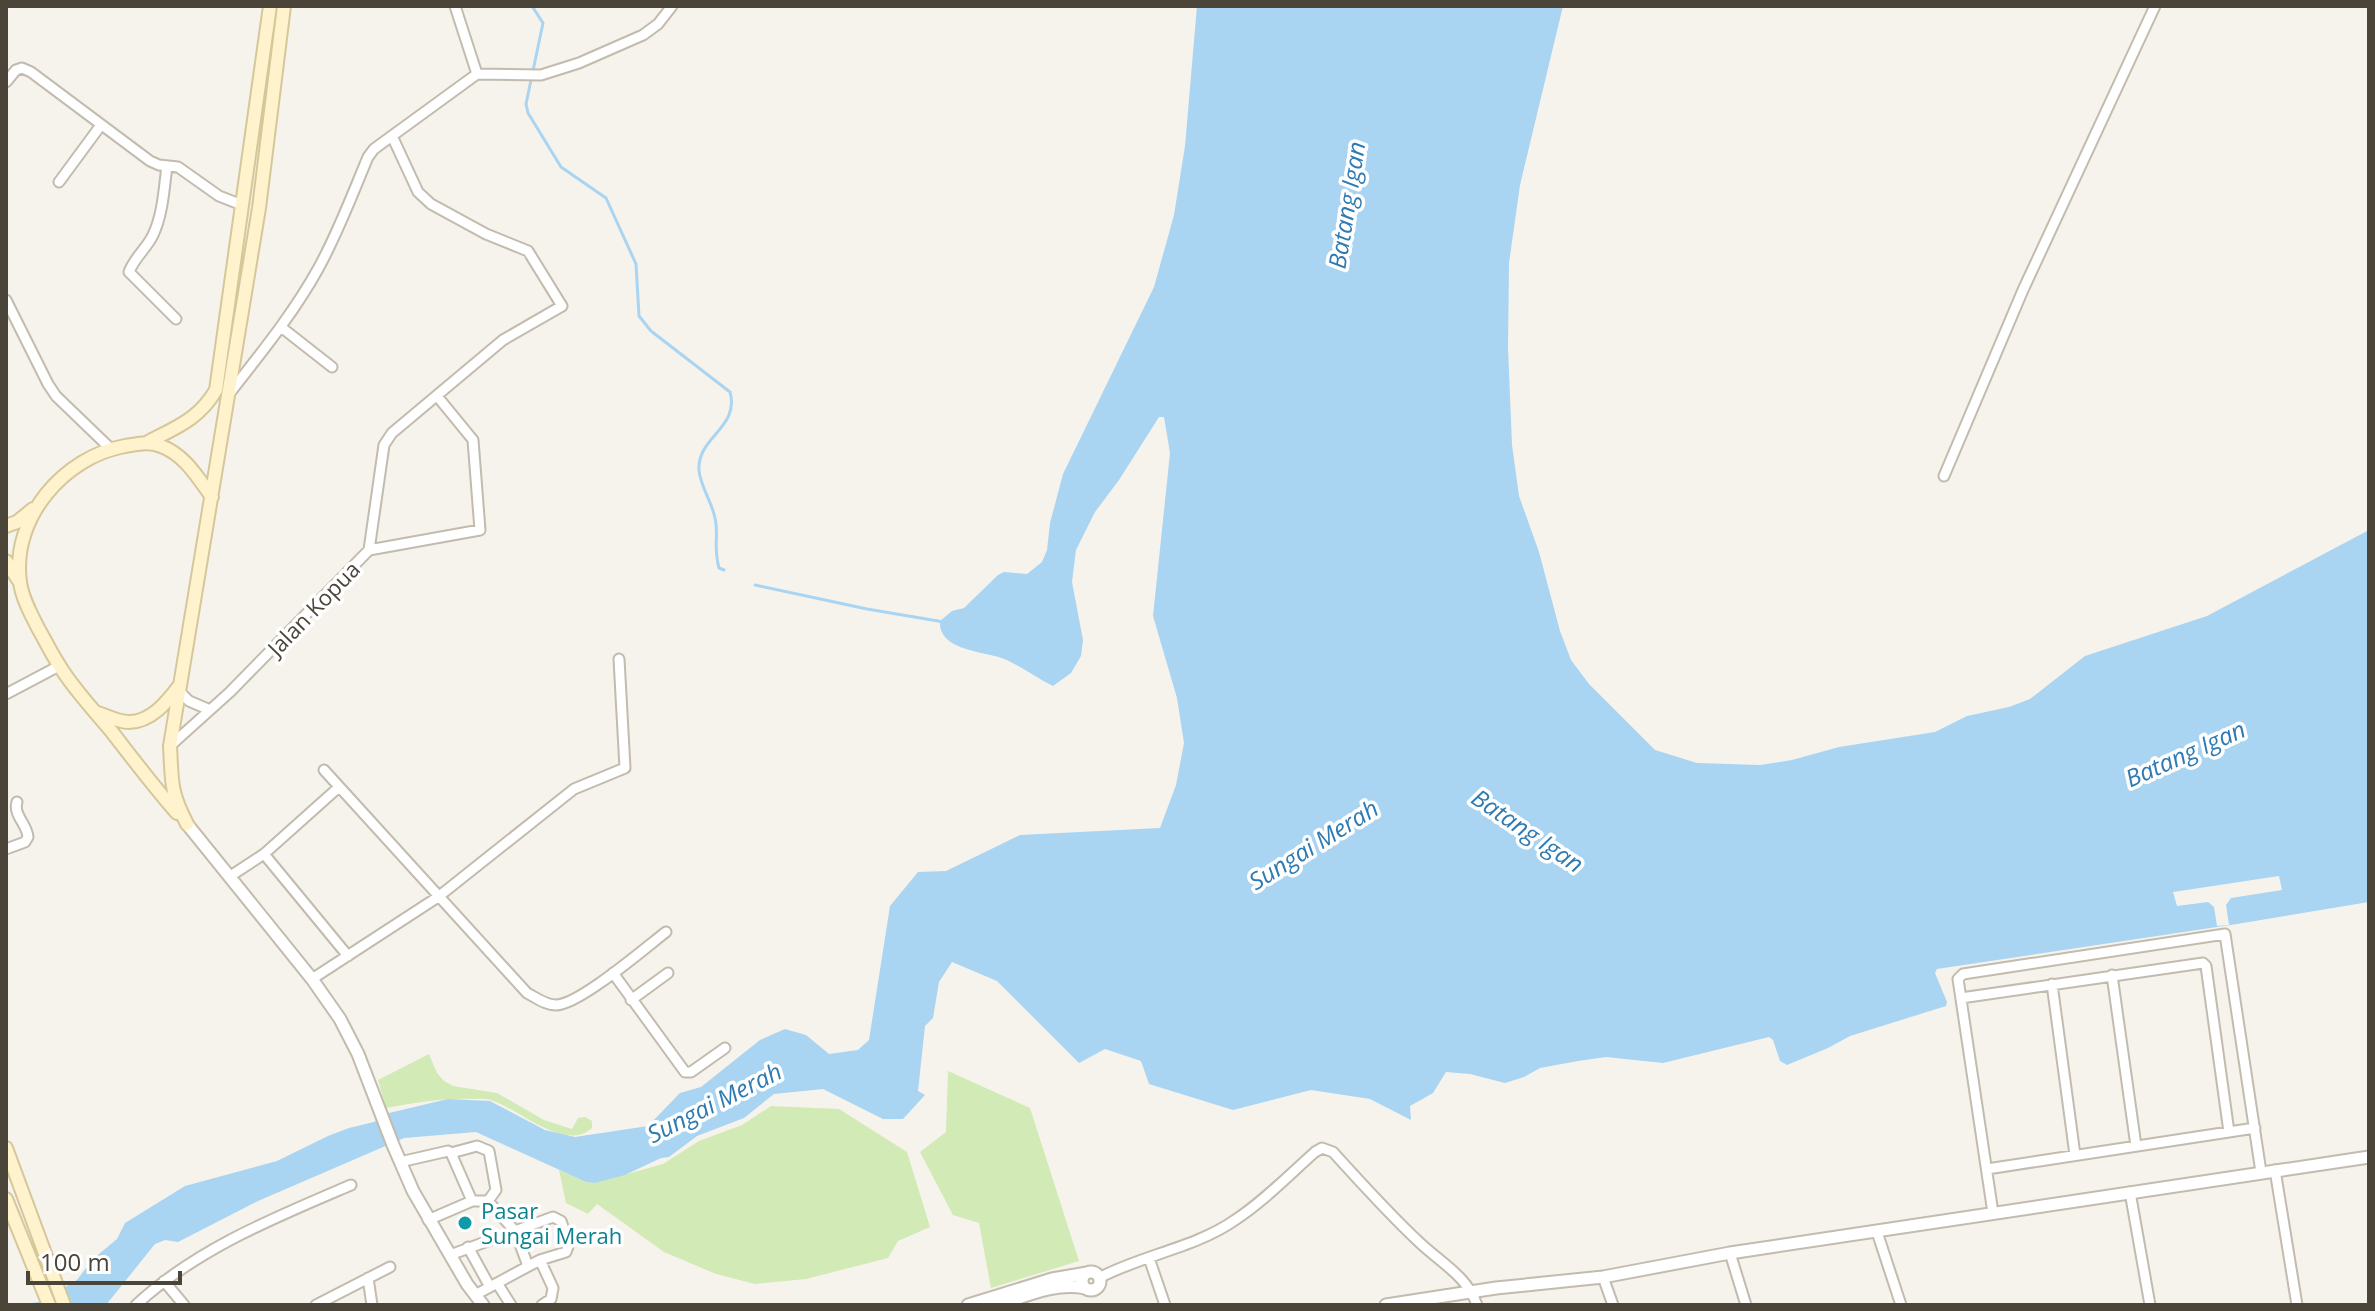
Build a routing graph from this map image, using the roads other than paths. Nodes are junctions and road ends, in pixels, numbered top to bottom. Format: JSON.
{"nodes":[{"id":1,"x":270,"y":6,"type":"edge"},
{"id":2,"x":284,"y":6,"type":"edge"},
{"id":3,"x":455,"y":6,"type":"edge"},
{"id":4,"x":672,"y":6,"type":"edge"},
{"id":5,"x":2155,"y":6,"type":"edge"},
{"id":6,"x":477,"y":74,"type":"junction"},
{"id":7,"x":6,"y":82,"type":"edge"},
{"id":8,"x":101,"y":125,"type":"junction"},
{"id":9,"x":392,"y":136,"type":"junction"},
{"id":10,"x":167,"y":166,"type":"junction"},
{"id":11,"x":59,"y":182,"type":"dead end"},
{"id":12,"x":242,"y":205,"type":"junction"},
{"id":13,"x":6,"y":300,"type":"edge"},
{"id":14,"x":176,"y":319,"type":"dead end"},
{"id":15,"x":281,"y":327,"type":"junction"},
{"id":16,"x":332,"y":367,"type":"dead end"},
{"id":17,"x":229,"y":394,"type":"junction"},
{"id":18,"x":437,"y":396,"type":"junction"},
{"id":19,"x":148,"y":442,"type":"junction"},
{"id":20,"x":111,"y":449,"type":"junction"},
{"id":21,"x":1944,"y":476,"type":"dead end"},
{"id":22,"x":212,"y":497,"type":"junction"},
{"id":23,"x":35,"y":508,"type":"junction"},
{"id":24,"x":6,"y":526,"type":"edge"},
{"id":25,"x":369,"y":550,"type":"junction"},
{"id":26,"x":6,"y":561,"type":"edge"},
{"id":27,"x":20,"y":584,"type":"junction"},
{"id":28,"x":619,"y":659,"type":"dead end"},
{"id":29,"x":59,"y":666,"type":"junction"},
{"id":30,"x":180,"y":687,"type":"junction"},
{"id":31,"x":6,"y":694,"type":"edge"},
{"id":32,"x":210,"y":710,"type":"junction"},
{"id":33,"x":93,"y":711,"type":"junction"},
{"id":34,"x":170,"y":746,"type":"junction"},
{"id":35,"x":324,"y":770,"type":"dead end"},
{"id":36,"x":339,"y":787,"type":"junction"},
{"id":37,"x":17,"y":802,"type":"dead end"},
{"id":38,"x":187,"y":824,"type":"junction"},
{"id":39,"x":6,"y":849,"type":"edge"},
{"id":40,"x":264,"y":854,"type":"junction"},
{"id":41,"x":229,"y":877,"type":"junction"},
{"id":42,"x":438,"y":897,"type":"junction"},
{"id":43,"x":666,"y":932,"type":"dead end"},
{"id":44,"x":348,"y":956,"type":"junction"},
{"id":45,"x":613,"y":973,"type":"junction"},
{"id":46,"x":668,"y":973,"type":"dead end"},
{"id":47,"x":2112,"y":975,"type":"junction"},
{"id":48,"x":312,"y":979,"type":"junction"},
{"id":49,"x":2052,"y":984,"type":"junction"},
{"id":50,"x":1961,"y":998,"type":"junction"},
{"id":51,"x":631,"y":1000,"type":"junction"},
{"id":52,"x":725,"y":1048,"type":"dead end"},
{"id":53,"x":2255,"y":1128,"type":"junction"},
{"id":54,"x":2229,"y":1132,"type":"junction"},
{"id":55,"x":2136,"y":1146,"type":"junction"},
{"id":56,"x":6,"y":1148,"type":"edge"},
{"id":57,"x":451,"y":1153,"type":"junction"},
{"id":58,"x":2075,"y":1155,"type":"junction"},
{"id":59,"x":2369,"y":1157,"type":"edge"},
{"id":60,"x":400,"y":1162,"type":"junction"},
{"id":61,"x":1987,"y":1169,"type":"junction"},
{"id":62,"x":2275,"y":1170,"type":"junction"},
{"id":63,"x":2261,"y":1172,"type":"junction"},
{"id":64,"x":351,"y":1185,"type":"dead end"},
{"id":65,"x":2130,"y":1192,"type":"junction"},
{"id":66,"x":6,"y":1199,"type":"edge"},
{"id":67,"x":472,"y":1201,"type":"junction"},
{"id":68,"x":488,"y":1201,"type":"junction"},
{"id":69,"x":1993,"y":1213,"type":"junction"},
{"id":70,"x":428,"y":1220,"type":"junction"},
{"id":71,"x":12,"y":1229,"type":"edge"},
{"id":72,"x":515,"y":1231,"type":"junction"},
{"id":73,"x":1877,"y":1232,"type":"junction"},
{"id":74,"x":468,"y":1247,"type":"junction"},
{"id":75,"x":1730,"y":1253,"type":"junction"},
{"id":76,"x":450,"y":1255,"type":"junction"},
{"id":77,"x":1149,"y":1258,"type":"junction"},
{"id":78,"x":540,"y":1260,"type":"junction"},
{"id":79,"x":528,"y":1266,"type":"junction"},
{"id":80,"x":390,"y":1267,"type":"dead end"},
{"id":81,"x":1087,"y":1273,"type":"junction"},
{"id":82,"x":1603,"y":1277,"type":"junction"},
{"id":83,"x":368,"y":1278,"type":"junction"},
{"id":84,"x":1099,"y":1278,"type":"junction"},
{"id":85,"x":164,"y":1281,"type":"junction"},
{"id":86,"x":494,"y":1285,"type":"junction"},
{"id":87,"x":1090,"y":1289,"type":"junction"},
{"id":88,"x":1472,"y":1292,"type":"junction"},
{"id":89,"x":479,"y":1300,"type":"edge"},
{"id":90,"x":49,"y":1305,"type":"edge"},
{"id":91,"x":64,"y":1305,"type":"edge"},
{"id":92,"x":136,"y":1305,"type":"edge"},
{"id":93,"x":184,"y":1305,"type":"edge"},
{"id":94,"x":316,"y":1305,"type":"edge"},
{"id":95,"x":372,"y":1305,"type":"edge"},
{"id":96,"x":511,"y":1305,"type":"edge"},
{"id":97,"x":542,"y":1305,"type":"edge"},
{"id":98,"x":968,"y":1305,"type":"edge"},
{"id":99,"x":998,"y":1305,"type":"edge"},
{"id":100,"x":1097,"y":1305,"type":"edge"},
{"id":101,"x":1165,"y":1305,"type":"edge"},
{"id":102,"x":1386,"y":1305,"type":"edge"},
{"id":103,"x":1477,"y":1305,"type":"edge"},
{"id":104,"x":1613,"y":1305,"type":"edge"},
{"id":105,"x":1746,"y":1305,"type":"edge"},
{"id":106,"x":1901,"y":1305,"type":"edge"},
{"id":107,"x":2150,"y":1305,"type":"edge"},
{"id":108,"x":2297,"y":1305,"type":"edge"}],
"edges":[{"from":1,"to":12,"type":"main road"},
{"from":2,"to":17,"type":"main road"},
{"from":3,"to":6,"type":"street"},
{"from":4,"to":6,"type":"street"},
{"from":5,"to":21,"type":"street"},
{"from":6,"to":9,"type":"street"},
{"from":7,"to":8,"type":"street"},
{"from":8,"to":10,"type":"street"},
{"from":8,"to":11,"type":"street"},
{"from":9,"to":15,"type":"street"},
{"from":9,"to":18,"type":"street"},
{"from":10,"to":12,"type":"street"},
{"from":10,"to":14,"type":"street"},
{"from":12,"to":19,"type":"main road"},
{"from":13,"to":20,"type":"street"},
{"from":15,"to":16,"type":"street"},
{"from":15,"to":17,"type":"street"},
{"from":17,"to":22,"type":"main road"},
{"from":18,"to":25,"type":"street"},
{"from":18,"to":25,"type":"street","name":"Jalan Kopua"},
{"from":19,"to":20,"type":"main road"},
{"from":19,"to":22,"type":"main road"},
{"from":20,"to":23,"type":"main road"},
{"from":22,"to":30,"type":"main road"},
{"from":23,"to":24,"type":"main road"},
{"from":23,"to":27,"type":"main road"},
{"from":25,"to":32,"type":"street","name":"Jalan Kopua"},
{"from":26,"to":27,"type":"main road"},
{"from":27,"to":29,"type":"main road"},
{"from":28,"to":42,"type":"street"},
{"from":29,"to":31,"type":"street"},
{"from":29,"to":33,"type":"main road"},
{"from":30,"to":32,"type":"street"},
{"from":30,"to":33,"type":"main road"},
{"from":30,"to":34,"type":"main road"},
{"from":32,"to":34,"type":"street","name":"Jalan Kopua"},
{"from":33,"to":38,"type":"main road"},
{"from":34,"to":38,"type":"main road"},
{"from":35,"to":36,"type":"street"},
{"from":36,"to":40,"type":"street"},
{"from":36,"to":42,"type":"street"},
{"from":37,"to":39,"type":"street"},
{"from":38,"to":41,"type":"street"},
{"from":40,"to":41,"type":"street"},
{"from":40,"to":44,"type":"street"},
{"from":41,"to":48,"type":"street"},
{"from":42,"to":44,"type":"street"},
{"from":42,"to":45,"type":"street"},
{"from":43,"to":45,"type":"street"},
{"from":44,"to":48,"type":"street"},
{"from":45,"to":51,"type":"street"},
{"from":46,"to":51,"type":"street"},
{"from":47,"to":49,"type":"street"},
{"from":47,"to":54,"type":"street"},
{"from":47,"to":55,"type":"street"},
{"from":48,"to":60,"type":"street"},
{"from":49,"to":50,"type":"street"},
{"from":49,"to":58,"type":"street"},
{"from":50,"to":53,"type":"street"},
{"from":50,"to":61,"type":"street"},
{"from":51,"to":52,"type":"street"},
{"from":53,"to":54,"type":"street"},
{"from":53,"to":63,"type":"street"},
{"from":54,"to":55,"type":"street"},
{"from":55,"to":58,"type":"street"},
{"from":56,"to":91,"type":"main road"},
{"from":57,"to":60,"type":"street"},
{"from":57,"to":67,"type":"street"},
{"from":57,"to":68,"type":"street"},
{"from":58,"to":61,"type":"street"},
{"from":59,"to":62,"type":"street"},
{"from":60,"to":70,"type":"street"},
{"from":61,"to":69,"type":"street"},
{"from":62,"to":63,"type":"street"},
{"from":62,"to":108,"type":"street"},
{"from":63,"to":65,"type":"street"},
{"from":64,"to":85,"type":"street"},
{"from":65,"to":69,"type":"street"},
{"from":65,"to":107,"type":"street"},
{"from":66,"to":71,"type":"main road"},
{"from":67,"to":68,"type":"street"},
{"from":67,"to":70,"type":"street"},
{"from":68,"to":72,"type":"street"},
{"from":69,"to":73,"type":"street"},
{"from":70,"to":76,"type":"street"},
{"from":71,"to":90,"type":"main road"},
{"from":72,"to":74,"type":"street"},
{"from":72,"to":78,"type":"street"},
{"from":72,"to":79,"type":"street"},
{"from":73,"to":75,"type":"street"},
{"from":73,"to":106,"type":"street"},
{"from":74,"to":76,"type":"street"},
{"from":74,"to":86,"type":"street"},
{"from":75,"to":82,"type":"street"},
{"from":75,"to":105,"type":"street"},
{"from":76,"to":89,"type":"street"},
{"from":77,"to":84,"type":"street"},
{"from":77,"to":88,"type":"street"},
{"from":77,"to":101,"type":"street"},
{"from":78,"to":79,"type":"street"},
{"from":78,"to":97,"type":"street"},
{"from":79,"to":86,"type":"street"},
{"from":80,"to":83,"type":"street"},
{"from":81,"to":84,"type":"street"},
{"from":81,"to":87,"type":"street"},
{"from":81,"to":98,"type":"street"},
{"from":82,"to":88,"type":"street"},
{"from":82,"to":104,"type":"street"},
{"from":83,"to":94,"type":"street"},
{"from":83,"to":95,"type":"street"},
{"from":84,"to":87,"type":"street"},
{"from":85,"to":92,"type":"street"},
{"from":85,"to":93,"type":"street"},
{"from":86,"to":89,"type":"street"},
{"from":86,"to":96,"type":"street"},
{"from":87,"to":99,"type":"street"},
{"from":87,"to":100,"type":"street"},
{"from":88,"to":102,"type":"street"},
{"from":88,"to":103,"type":"street"}]}
